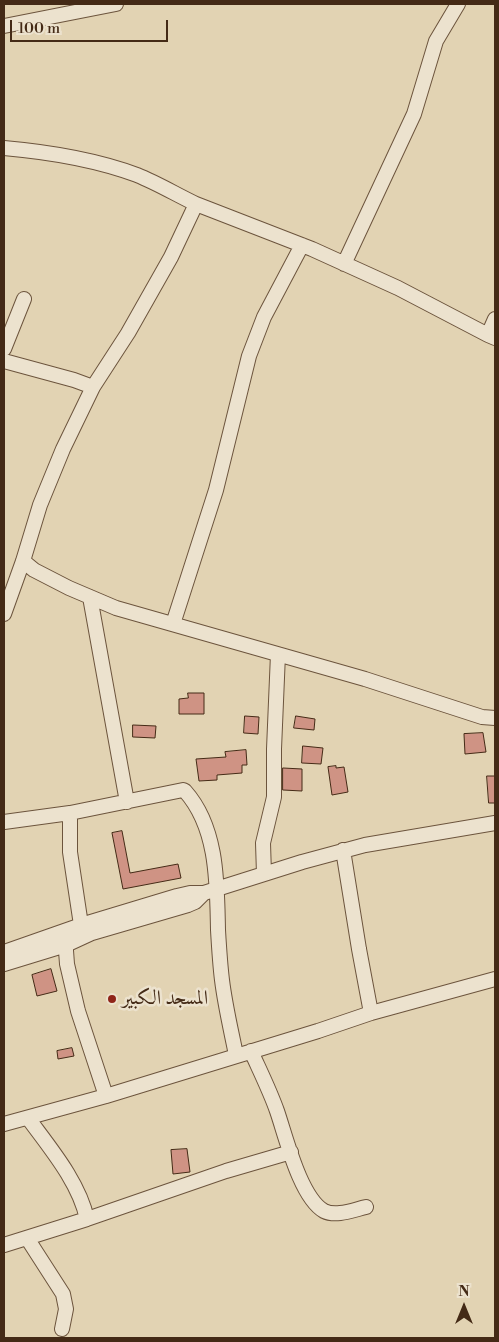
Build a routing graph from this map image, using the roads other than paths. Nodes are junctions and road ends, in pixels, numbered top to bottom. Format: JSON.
{"nodes":[{"id":1,"x":116,"y":4,"type":"edge"},
{"id":2,"x":458,"y":4,"type":"edge"},
{"id":3,"x":4,"y":26,"type":"edge"},
{"id":4,"x":4,"y":148,"type":"edge"},
{"id":5,"x":196,"y":204,"type":"junction"},
{"id":6,"x":302,"y":245,"type":"junction"},
{"id":7,"x":344,"y":264,"type":"junction"},
{"id":8,"x":24,"y":300,"type":"dead end"},
{"id":9,"x":495,"y":319,"type":"edge"},
{"id":10,"x":492,"y":337,"type":"edge"},
{"id":11,"x":4,"y":349,"type":"edge"},
{"id":12,"x":4,"y":361,"type":"edge"},
{"id":13,"x":93,"y":388,"type":"junction"},
{"id":14,"x":23,"y":560,"type":"junction"},
{"id":15,"x":90,"y":597,"type":"junction"},
{"id":16,"x":4,"y":614,"type":"edge"},
{"id":17,"x":173,"y":624,"type":"junction"},
{"id":18,"x":278,"y":654,"type":"junction"},
{"id":19,"x":495,"y":718,"type":"edge"},
{"id":20,"x":127,"y":802,"type":"junction"},
{"id":21,"x":70,"y":813,"type":"junction"},
{"id":22,"x":4,"y":822,"type":"edge"},
{"id":23,"x":495,"y":823,"type":"edge"},
{"id":24,"x":343,"y":850,"type":"junction"},
{"id":25,"x":264,"y":874,"type":"junction"},
{"id":26,"x":210,"y":891,"type":"junction"},
{"id":27,"x":81,"y":925,"type":"junction"},
{"id":28,"x":65,"y":938,"type":"junction"},
{"id":29,"x":4,"y":952,"type":"edge"},
{"id":30,"x":4,"y":964,"type":"edge"},
{"id":31,"x":495,"y":979,"type":"edge"},
{"id":32,"x":371,"y":1013,"type":"junction"},
{"id":33,"x":251,"y":1051,"type":"junction"},
{"id":34,"x":236,"y":1055,"type":"junction"},
{"id":35,"x":106,"y":1096,"type":"junction"},
{"id":36,"x":28,"y":1118,"type":"junction"},
{"id":37,"x":4,"y":1124,"type":"edge"},
{"id":38,"x":291,"y":1152,"type":"junction"},
{"id":39,"x":366,"y":1207,"type":"dead end"},
{"id":40,"x":87,"y":1219,"type":"junction"},
{"id":41,"x":27,"y":1238,"type":"junction"},
{"id":42,"x":4,"y":1245,"type":"edge"},
{"id":43,"x":62,"y":1329,"type":"dead end"}],
"edges":[{"from":1,"to":3,"type":"street"},
{"from":2,"to":7,"type":"street"},
{"from":4,"to":5,"type":"street"},
{"from":5,"to":6,"type":"street"},
{"from":5,"to":13,"type":"street"},
{"from":6,"to":7,"type":"street"},
{"from":6,"to":17,"type":"street"},
{"from":7,"to":10,"type":"street"},
{"from":8,"to":11,"type":"street"},
{"from":9,"to":10,"type":"street"},
{"from":12,"to":13,"type":"street"},
{"from":13,"to":14,"type":"street"},
{"from":14,"to":15,"type":"street"},
{"from":14,"to":16,"type":"street"},
{"from":15,"to":17,"type":"street"},
{"from":15,"to":20,"type":"street"},
{"from":17,"to":18,"type":"street"},
{"from":18,"to":19,"type":"street"},
{"from":18,"to":25,"type":"street"},
{"from":20,"to":21,"type":"street"},
{"from":20,"to":26,"type":"street"},
{"from":21,"to":22,"type":"street"},
{"from":21,"to":27,"type":"street"},
{"from":23,"to":24,"type":"street"},
{"from":24,"to":25,"type":"street"},
{"from":24,"to":32,"type":"street"},
{"from":25,"to":26,"type":"street"},
{"from":26,"to":27,"type":"street"},
{"from":26,"to":28,"type":"street"},
{"from":26,"to":34,"type":"street"},
{"from":27,"to":28,"type":"street"},
{"from":28,"to":29,"type":"street"},
{"from":28,"to":30,"type":"street"},
{"from":28,"to":35,"type":"street"},
{"from":31,"to":32,"type":"street"},
{"from":32,"to":33,"type":"street"},
{"from":33,"to":34,"type":"street"},
{"from":33,"to":38,"type":"street"},
{"from":34,"to":35,"type":"street"},
{"from":35,"to":36,"type":"street"},
{"from":36,"to":37,"type":"street"},
{"from":36,"to":40,"type":"street"},
{"from":38,"to":39,"type":"street"},
{"from":38,"to":40,"type":"street"},
{"from":40,"to":41,"type":"street"},
{"from":41,"to":42,"type":"street"},
{"from":41,"to":43,"type":"street"}]}
